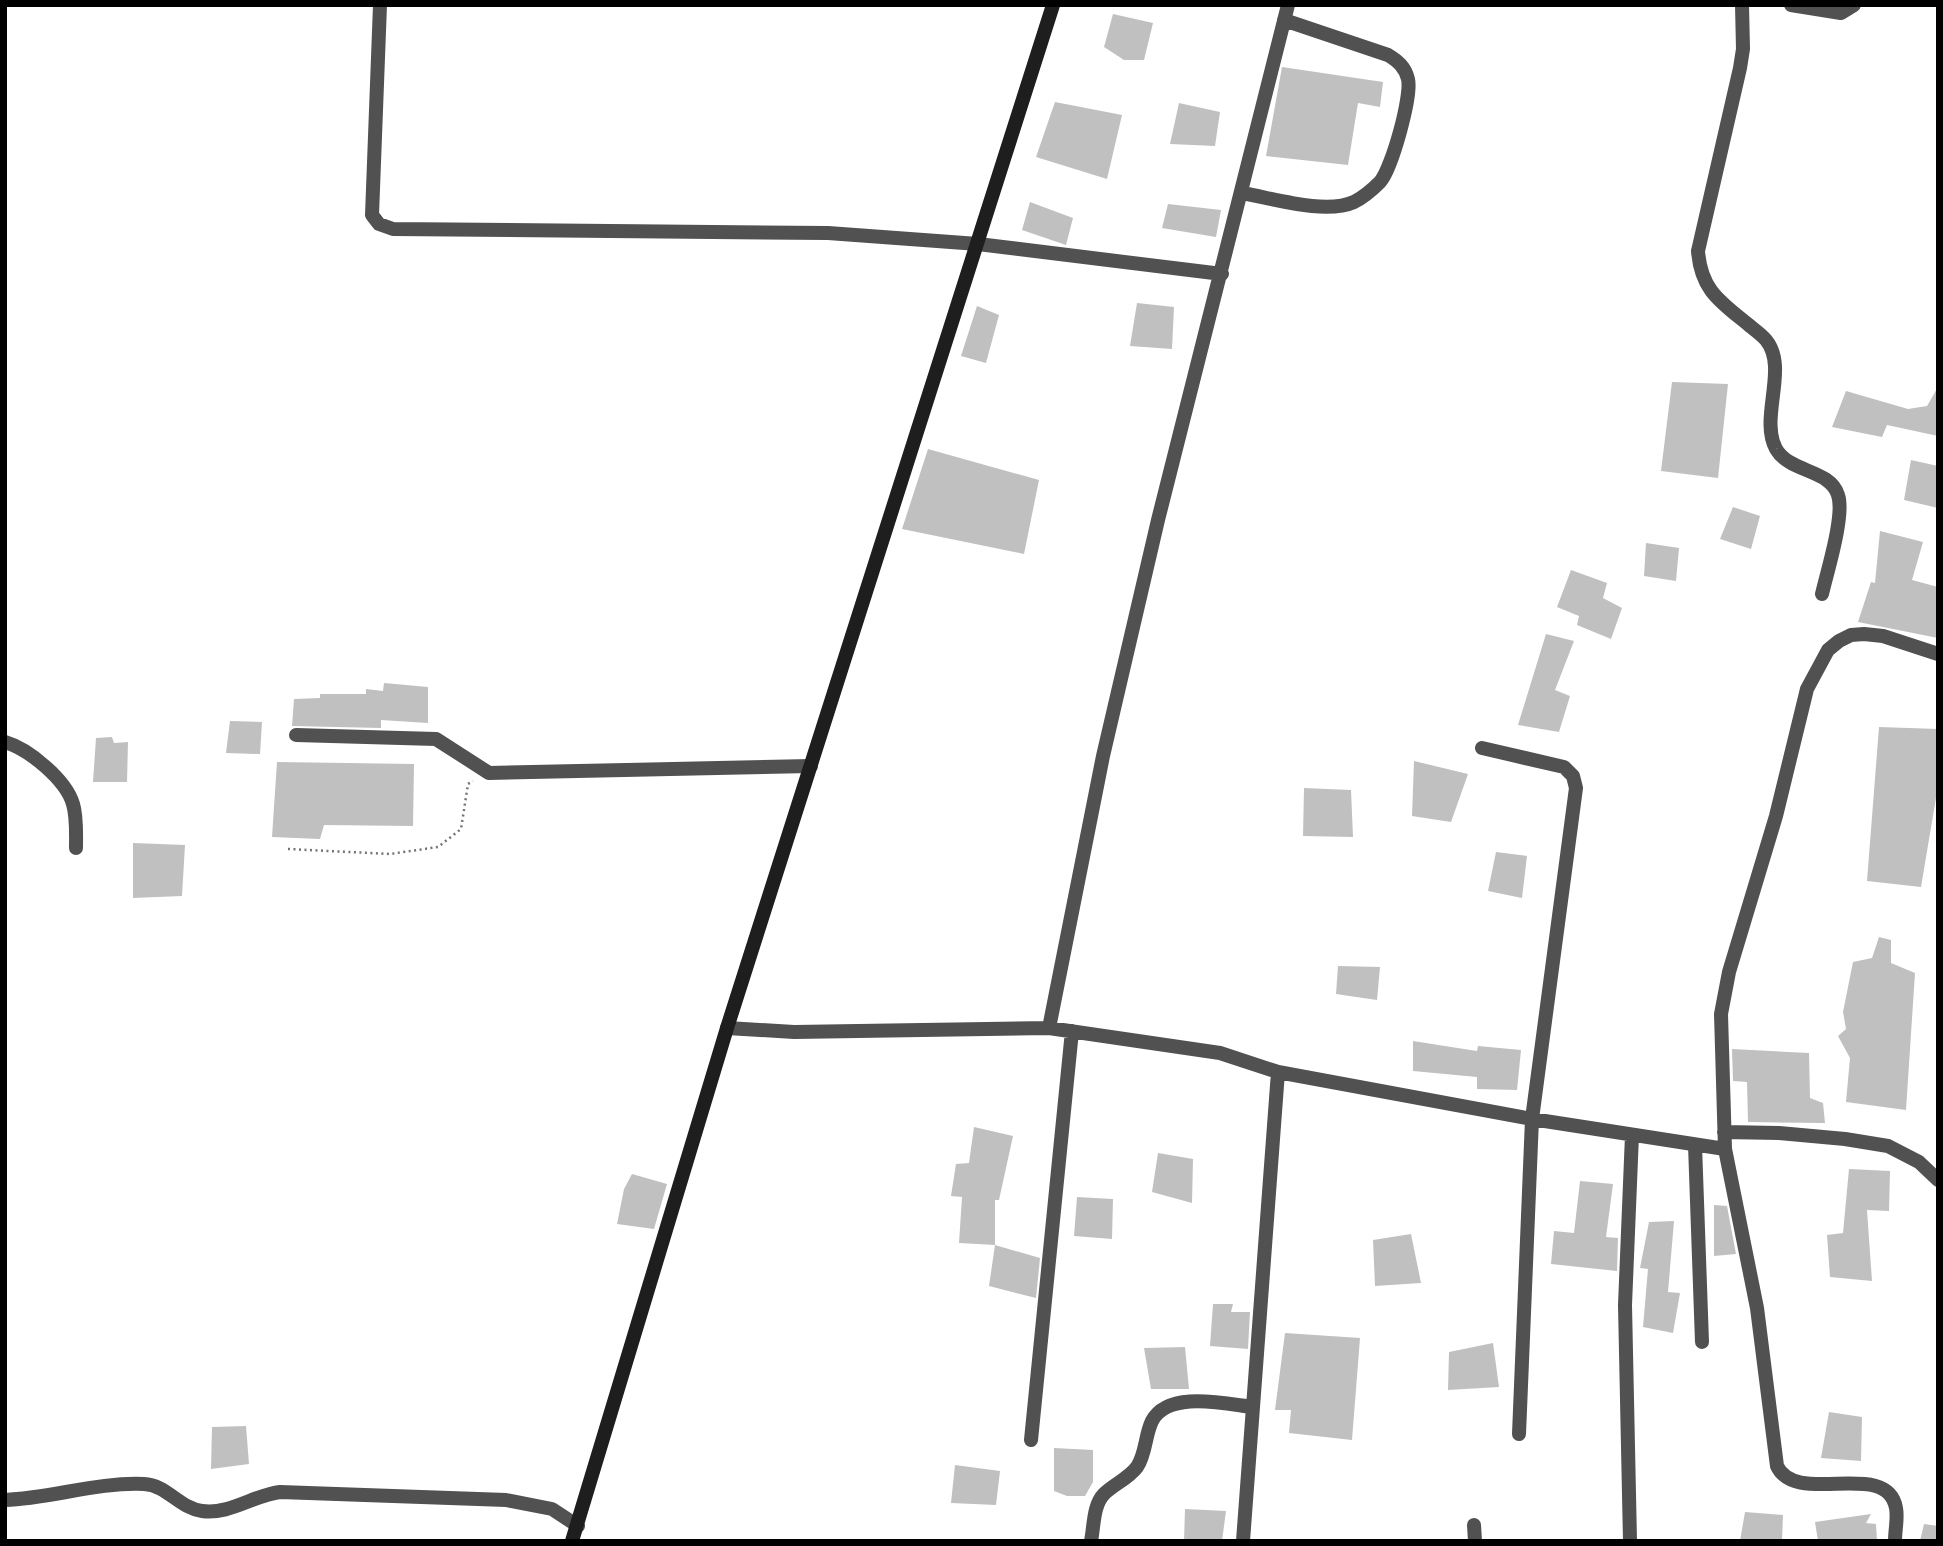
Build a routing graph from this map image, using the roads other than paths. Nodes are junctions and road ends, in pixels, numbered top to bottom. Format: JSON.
{"nodes":[{"id":1,"x":380,"y":5,"type":"edge"},
{"id":2,"x":1053,"y":5,"type":"edge"},
{"id":3,"x":1742,"y":5,"type":"edge"},
{"id":4,"x":1791,"y":5,"type":"edge"},
{"id":5,"x":1854,"y":5,"type":"edge"},
{"id":6,"x":1286,"y":13,"type":"edge"},
{"id":7,"x":1242,"y":193,"type":"junction"},
{"id":8,"x":978,"y":244,"type":"junction"},
{"id":9,"x":1222,"y":274,"type":"junction"},
{"id":10,"x":1822,"y":594,"type":"dead end"},
{"id":11,"x":1938,"y":654,"type":"edge"},
{"id":12,"x":296,"y":735,"type":"dead end"},
{"id":13,"x":5,"y":741,"type":"edge"},
{"id":14,"x":1482,"y":748,"type":"dead end"},
{"id":15,"x":811,"y":766,"type":"junction"},
{"id":16,"x":76,"y":848,"type":"dead end"},
{"id":17,"x":727,"y":1028,"type":"junction"},
{"id":18,"x":1049,"y":1028,"type":"junction"},
{"id":19,"x":1072,"y":1031,"type":"junction"},
{"id":20,"x":1278,"y":1072,"type":"junction"},
{"id":21,"x":1532,"y":1119,"type":"junction"},
{"id":22,"x":1724,"y":1132,"type":"junction"},
{"id":23,"x":1632,"y":1135,"type":"junction"},
{"id":24,"x":1695,"y":1145,"type":"junction"},
{"id":25,"x":1725,"y":1149,"type":"junction"},
{"id":26,"x":1938,"y":1180,"type":"edge"},
{"id":27,"x":1702,"y":1342,"type":"dead end"},
{"id":28,"x":1253,"y":1407,"type":"junction"},
{"id":29,"x":1520,"y":1434,"type":"dead end"},
{"id":30,"x":1031,"y":1440,"type":"dead end"},
{"id":31,"x":5,"y":1500,"type":"edge"},
{"id":32,"x":578,"y":1525,"type":"junction"},
{"id":33,"x":1474,"y":1525,"type":"dead end"},
{"id":34,"x":572,"y":1541,"type":"edge"},
{"id":35,"x":1091,"y":1541,"type":"edge"},
{"id":36,"x":1243,"y":1541,"type":"edge"},
{"id":37,"x":1475,"y":1541,"type":"edge"},
{"id":38,"x":1630,"y":1541,"type":"edge"},
{"id":39,"x":1895,"y":1541,"type":"edge"}],
"edges":[{"from":1,"to":8,"type":"street"},
{"from":2,"to":8,"type":"street"},
{"from":3,"to":10,"type":"street"},
{"from":4,"to":5,"type":"street"},
{"from":6,"to":7,"type":"street"},
{"from":6,"to":7,"type":"street"},
{"from":7,"to":9,"type":"street"},
{"from":8,"to":9,"type":"street"},
{"from":8,"to":15,"type":"street"},
{"from":9,"to":18,"type":"street"},
{"from":11,"to":22,"type":"street"},
{"from":12,"to":15,"type":"street"},
{"from":13,"to":16,"type":"street"},
{"from":14,"to":21,"type":"street"},
{"from":15,"to":17,"type":"street"},
{"from":17,"to":18,"type":"street"},
{"from":17,"to":32,"type":"street"},
{"from":18,"to":19,"type":"street"},
{"from":19,"to":20,"type":"street"},
{"from":19,"to":30,"type":"street"},
{"from":20,"to":21,"type":"street"},
{"from":20,"to":28,"type":"street"},
{"from":21,"to":23,"type":"street"},
{"from":21,"to":29,"type":"street"},
{"from":22,"to":25,"type":"street"},
{"from":22,"to":26,"type":"street"},
{"from":23,"to":24,"type":"street"},
{"from":23,"to":38,"type":"street"},
{"from":24,"to":25,"type":"street"},
{"from":24,"to":27,"type":"street"},
{"from":25,"to":39,"type":"street"},
{"from":28,"to":35,"type":"street"},
{"from":28,"to":36,"type":"street"},
{"from":31,"to":32,"type":"street"},
{"from":32,"to":34,"type":"street"},
{"from":33,"to":37,"type":"street"}]}
